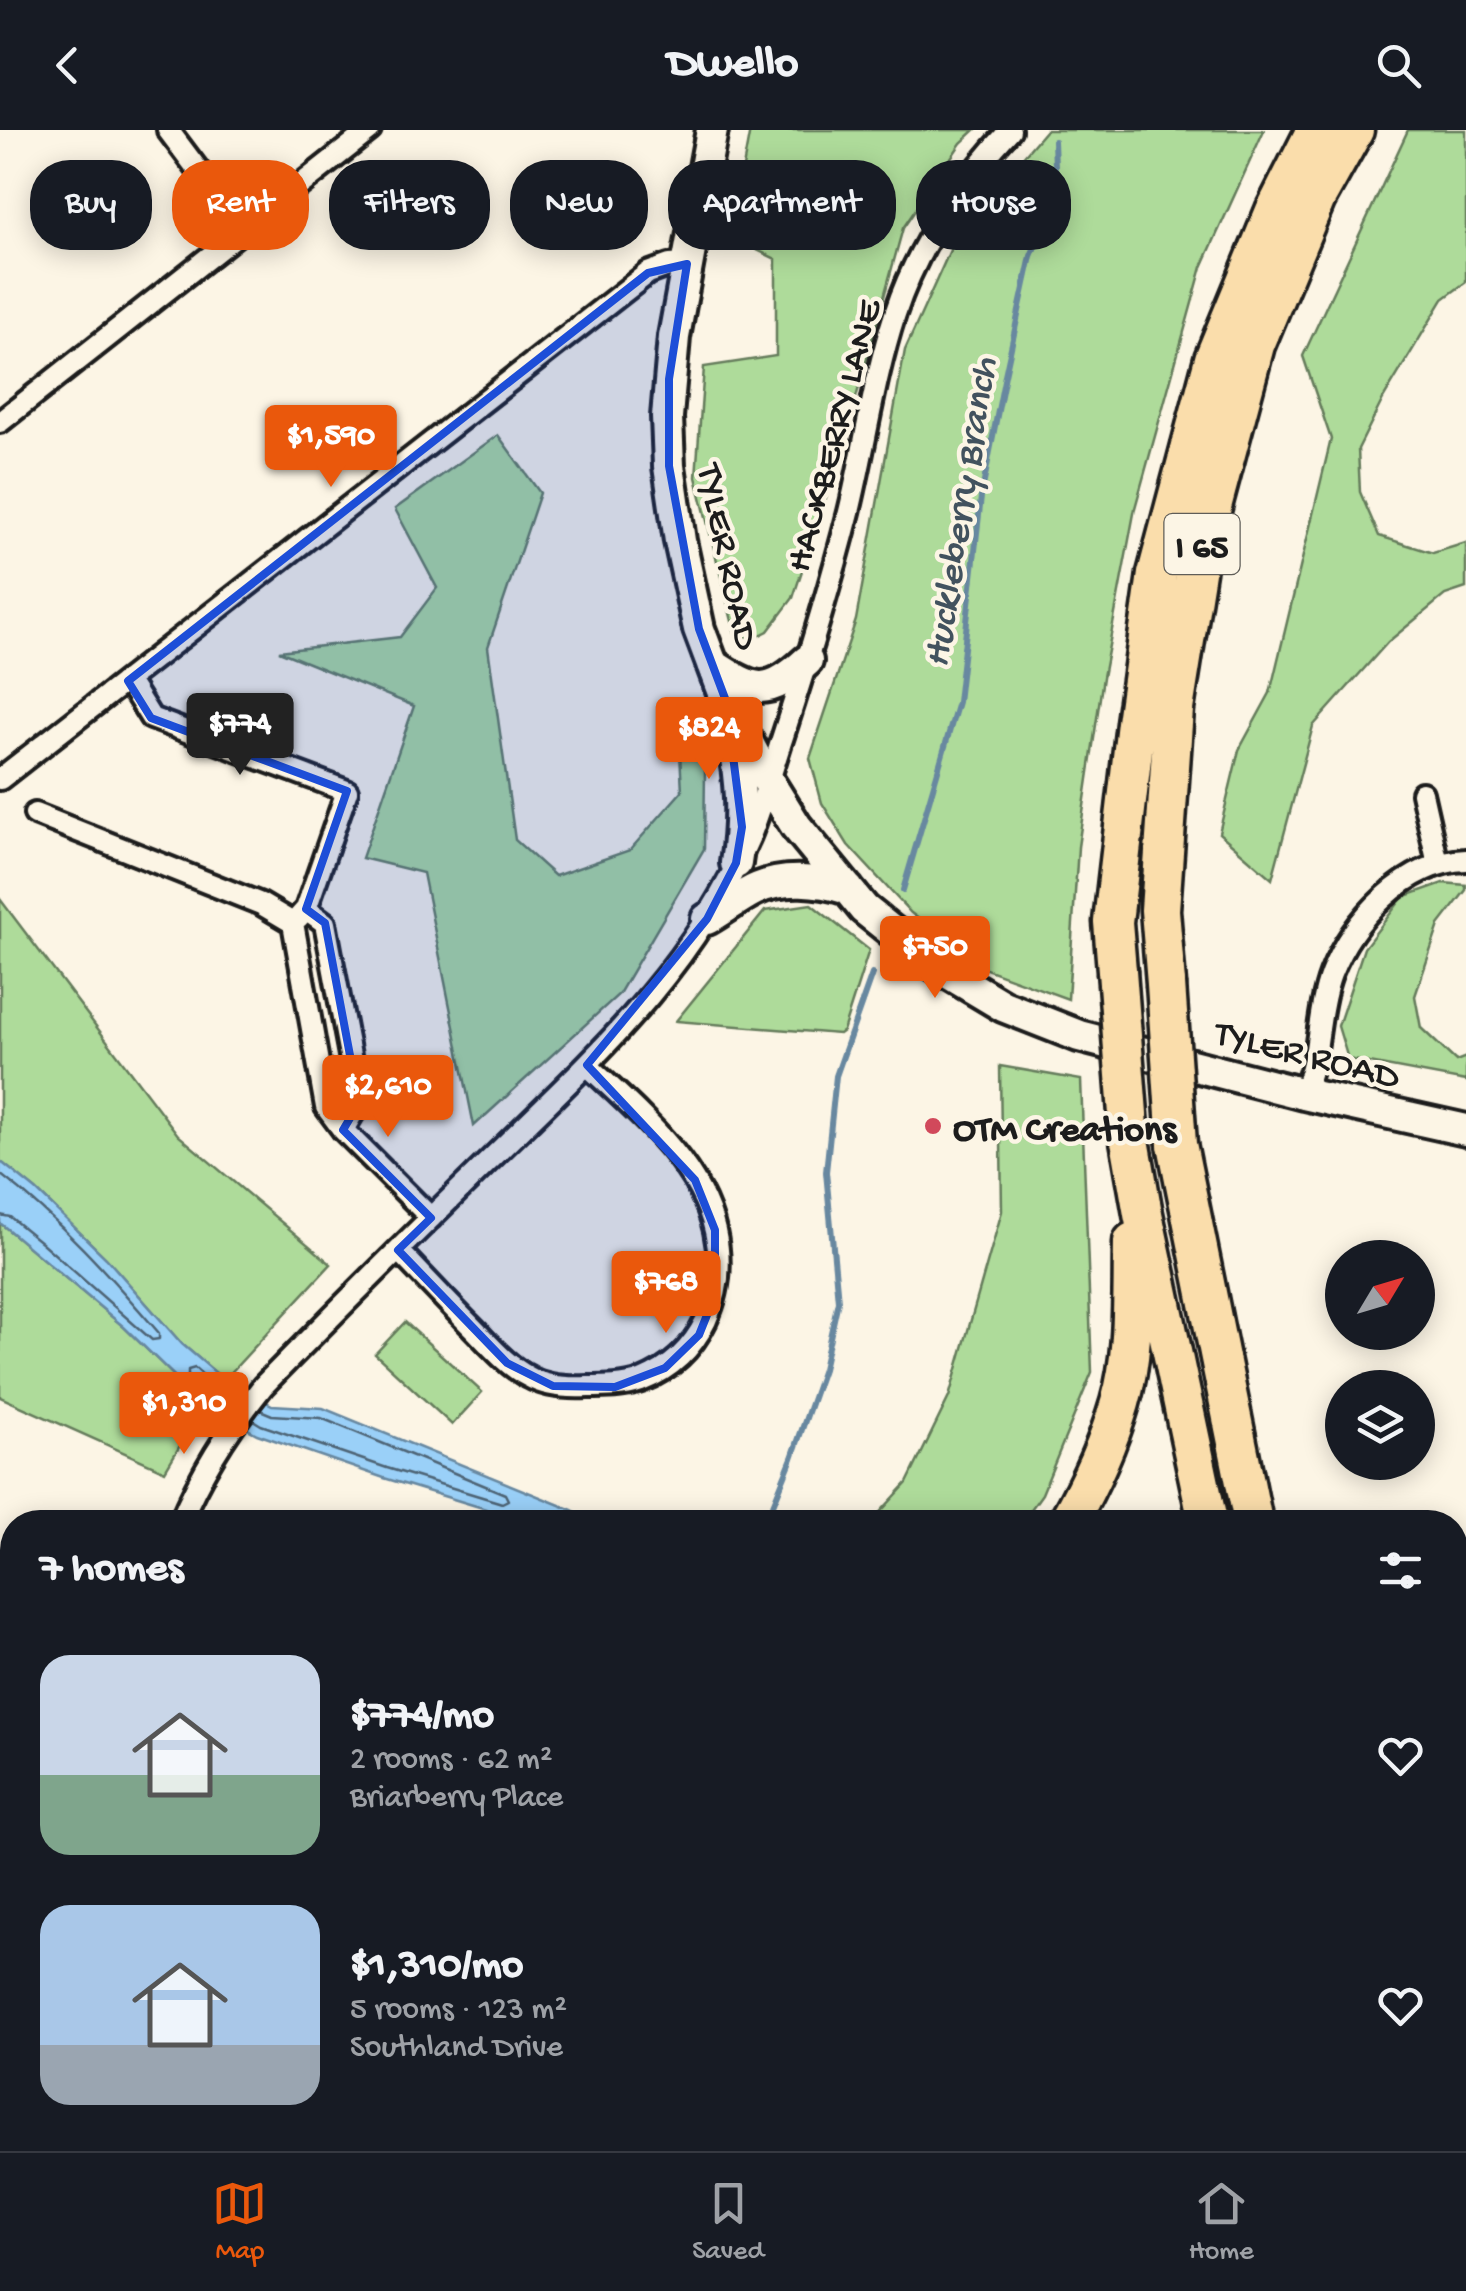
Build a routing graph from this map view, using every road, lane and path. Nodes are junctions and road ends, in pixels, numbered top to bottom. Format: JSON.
{"nodes":[{"id":1,"x":168,"y":130,"type":"edge"},
{"id":2,"x":370,"y":130,"type":"edge"},
{"id":3,"x":712,"y":130,"type":"edge"},
{"id":4,"x":1010,"y":130,"type":"edge"},
{"id":5,"x":1316,"y":130,"type":"edge"},
{"id":6,"x":1354,"y":130,"type":"edge"},
{"id":7,"x":190,"y":160,"type":"edge"},
{"id":8,"x":309,"y":178,"type":"edge"},
{"id":9,"x":217,"y":250,"type":"edge"},
{"id":10,"x":687,"y":264,"type":"junction"},
{"id":11,"x":0,"y":422,"type":"edge"},
{"id":12,"x":807,"y":662,"type":"junction"},
{"id":13,"x":712,"y":664,"type":"junction"},
{"id":14,"x":128,"y":681,"type":"junction"},
{"id":15,"x":726,"y":701,"type":"junction"},
{"id":16,"x":0,"y":780,"type":"edge"},
{"id":17,"x":768,"y":781,"type":"junction"},
{"id":18,"x":1422,"y":793,"type":"dead end"},
{"id":19,"x":35,"y":814,"type":"dead end"},
{"id":20,"x":1466,"y":860,"type":"edge"},
{"id":21,"x":736,"y":863,"type":"junction"},
{"id":22,"x":1438,"y":864,"type":"junction"},
{"id":23,"x":848,"y":889,"type":"junction"},
{"id":24,"x":300,"y":916,"type":"junction"},
{"id":25,"x":707,"y":920,"type":"junction"},
{"id":26,"x":587,"y":1065,"type":"junction"},
{"id":27,"x":1304,"y":1094,"type":"junction"},
{"id":28,"x":344,"y":1130,"type":"junction"},
{"id":29,"x":1466,"y":1130,"type":"edge"},
{"id":30,"x":1132,"y":1150,"type":"junction"},
{"id":31,"x":430,"y":1218,"type":"junction"},
{"id":32,"x":398,"y":1250,"type":"junction"},
{"id":33,"x":185,"y":1510,"type":"edge"},
{"id":34,"x":1075,"y":1510,"type":"edge"},
{"id":35,"x":1205,"y":1510,"type":"edge"},
{"id":36,"x":1251,"y":1510,"type":"edge"}],
"edges":[{"from":1,"to":7,"type":"street"},
{"from":2,"to":8,"type":"street"},
{"from":3,"to":10,"type":"street","name":"TYLER ROAD"},
{"from":4,"to":12,"type":"street","name":"HACKBERRY LANE"},
{"from":5,"to":30,"type":"highway","number":"I 65","bridge":true},
{"from":6,"to":36,"type":"highway","number":"I 65","bridge":true},
{"from":9,"to":11,"type":"street"},
{"from":10,"to":13,"type":"street","name":"TYLER ROAD"},
{"from":10,"to":14,"type":"street"},
{"from":12,"to":13,"type":"street"},
{"from":12,"to":17,"type":"street","name":"HACKBERRY LANE"},
{"from":13,"to":15,"type":"street","name":"TYLER ROAD"},
{"from":14,"to":16,"type":"street"},
{"from":14,"to":24,"type":"street"},
{"from":15,"to":17,"type":"street","name":"TYLER ROAD"},
{"from":15,"to":21,"type":"street"},
{"from":17,"to":21,"type":"street","name":"HACKBERRY LANE"},
{"from":17,"to":23,"type":"street","name":"TYLER ROAD"},
{"from":18,"to":22,"type":"street"},
{"from":19,"to":24,"type":"street"},
{"from":20,"to":22,"type":"street"},
{"from":21,"to":25,"type":"street","name":"HACKBERRY LANE"},
{"from":22,"to":27,"type":"street"},
{"from":23,"to":25,"type":"street"},
{"from":23,"to":27,"type":"street","name":"TYLER ROAD"},
{"from":24,"to":28,"type":"street"},
{"from":24,"to":28,"type":"street"},
{"from":25,"to":26,"type":"street","name":"HACKBERRY LANE"},
{"from":26,"to":31,"type":"street"},
{"from":26,"to":32,"type":"street"},
{"from":27,"to":29,"type":"street","name":"TYLER ROAD"},
{"from":28,"to":31,"type":"street"},
{"from":30,"to":34,"type":"highway"},
{"from":30,"to":35,"type":"highway","number":"I 65"},
{"from":31,"to":32,"type":"street"},
{"from":32,"to":33,"type":"street"}]}
